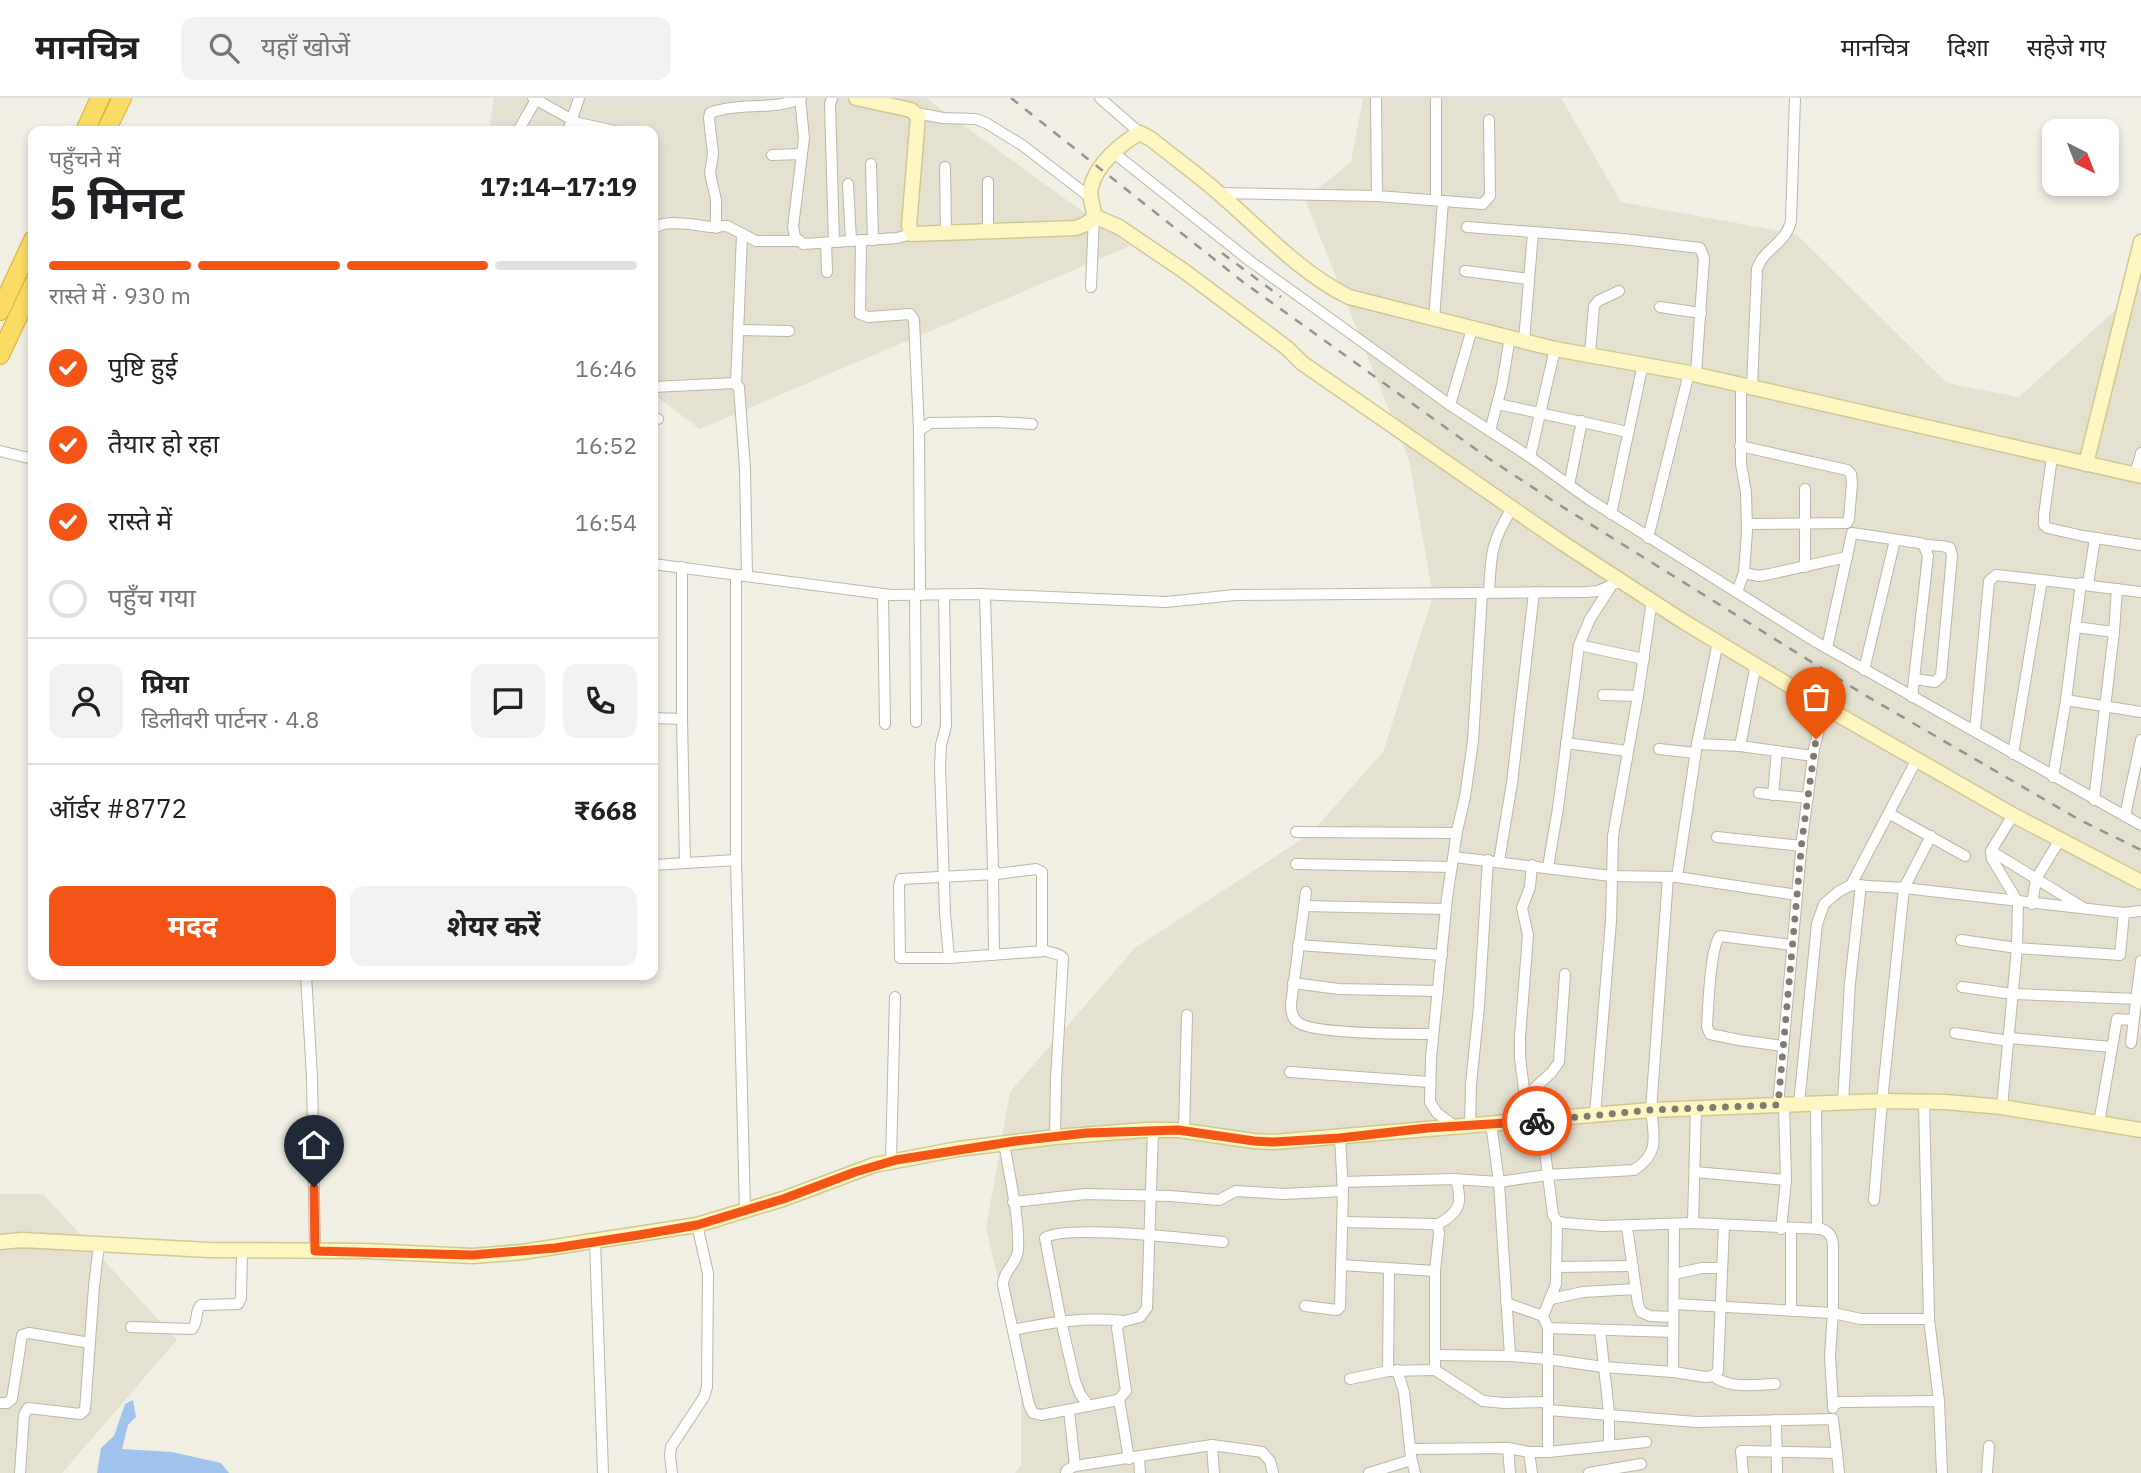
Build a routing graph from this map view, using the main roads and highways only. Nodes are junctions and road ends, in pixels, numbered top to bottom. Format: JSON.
{"nodes":[{"id":1,"x":100,"y":98,"type":"edge"},
{"id":2,"x":122,"y":98,"type":"edge"},
{"id":3,"x":87,"y":126,"type":"edge"},
{"id":4,"x":108,"y":126,"type":"edge"},
{"id":5,"x":28,"y":251,"type":"edge"},
{"id":6,"x":28,"y":296,"type":"edge"},
{"id":7,"x":0,"y":311,"type":"edge"},
{"id":8,"x":0,"y":355,"type":"edge"}],
"edges":[{"from":1,"to":3,"type":"highway"},
{"from":2,"to":4,"type":"highway"},
{"from":5,"to":7,"type":"highway"},
{"from":6,"to":8,"type":"highway"}]}
